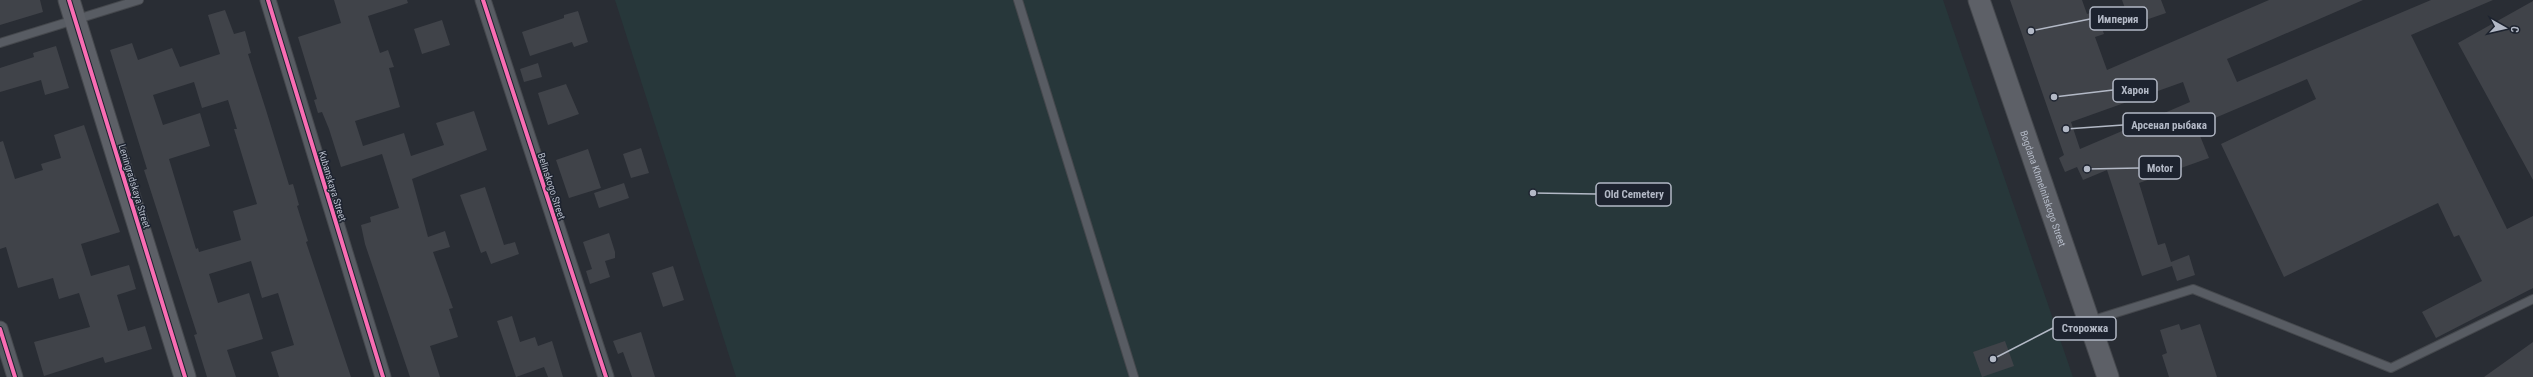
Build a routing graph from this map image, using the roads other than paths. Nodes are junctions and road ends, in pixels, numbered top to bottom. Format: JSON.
{"nodes":[{"id":1,"x":69,"y":0,"type":"edge"},
{"id":2,"x":139,"y":0,"type":"edge"},
{"id":3,"x":268,"y":0,"type":"edge"},
{"id":4,"x":483,"y":0,"type":"edge"},
{"id":5,"x":1018,"y":0,"type":"edge"},
{"id":6,"x":1979,"y":0,"type":"edge"},
{"id":7,"x":75,"y":20,"type":"junction"},
{"id":8,"x":0,"y":43,"type":"edge"},
{"id":9,"x":2533,"y":299,"type":"edge"},
{"id":10,"x":2089,"y":321,"type":"junction"},
{"id":11,"x":0,"y":329,"type":"edge"},
{"id":12,"x":15,"y":377,"type":"edge"},
{"id":13,"x":185,"y":377,"type":"edge"},
{"id":14,"x":383,"y":377,"type":"edge"},
{"id":15,"x":606,"y":377,"type":"edge"},
{"id":16,"x":1134,"y":377,"type":"edge"},
{"id":17,"x":2108,"y":377,"type":"edge"}],
"edges":[{"from":1,"to":7,"type":"main road","name":"Leningradskaya Street"},
{"from":2,"to":7,"type":"lane"},
{"from":3,"to":14,"type":"street","name":"Kubanskaya Street"},
{"from":4,"to":15,"type":"street","name":"Belinskogo Street"},
{"from":5,"to":16,"type":"lane"},
{"from":6,"to":10,"type":"main road","name":"Bogdana Khmelnitskogo Street"},
{"from":7,"to":8,"type":"lane"},
{"from":7,"to":13,"type":"main road","name":"Leningradskaya Street"},
{"from":9,"to":10,"type":"lane"},
{"from":10,"to":17,"type":"main road","name":"Bogdana Khmelnitskogo Street"},
{"from":11,"to":12,"type":"street"}]}
